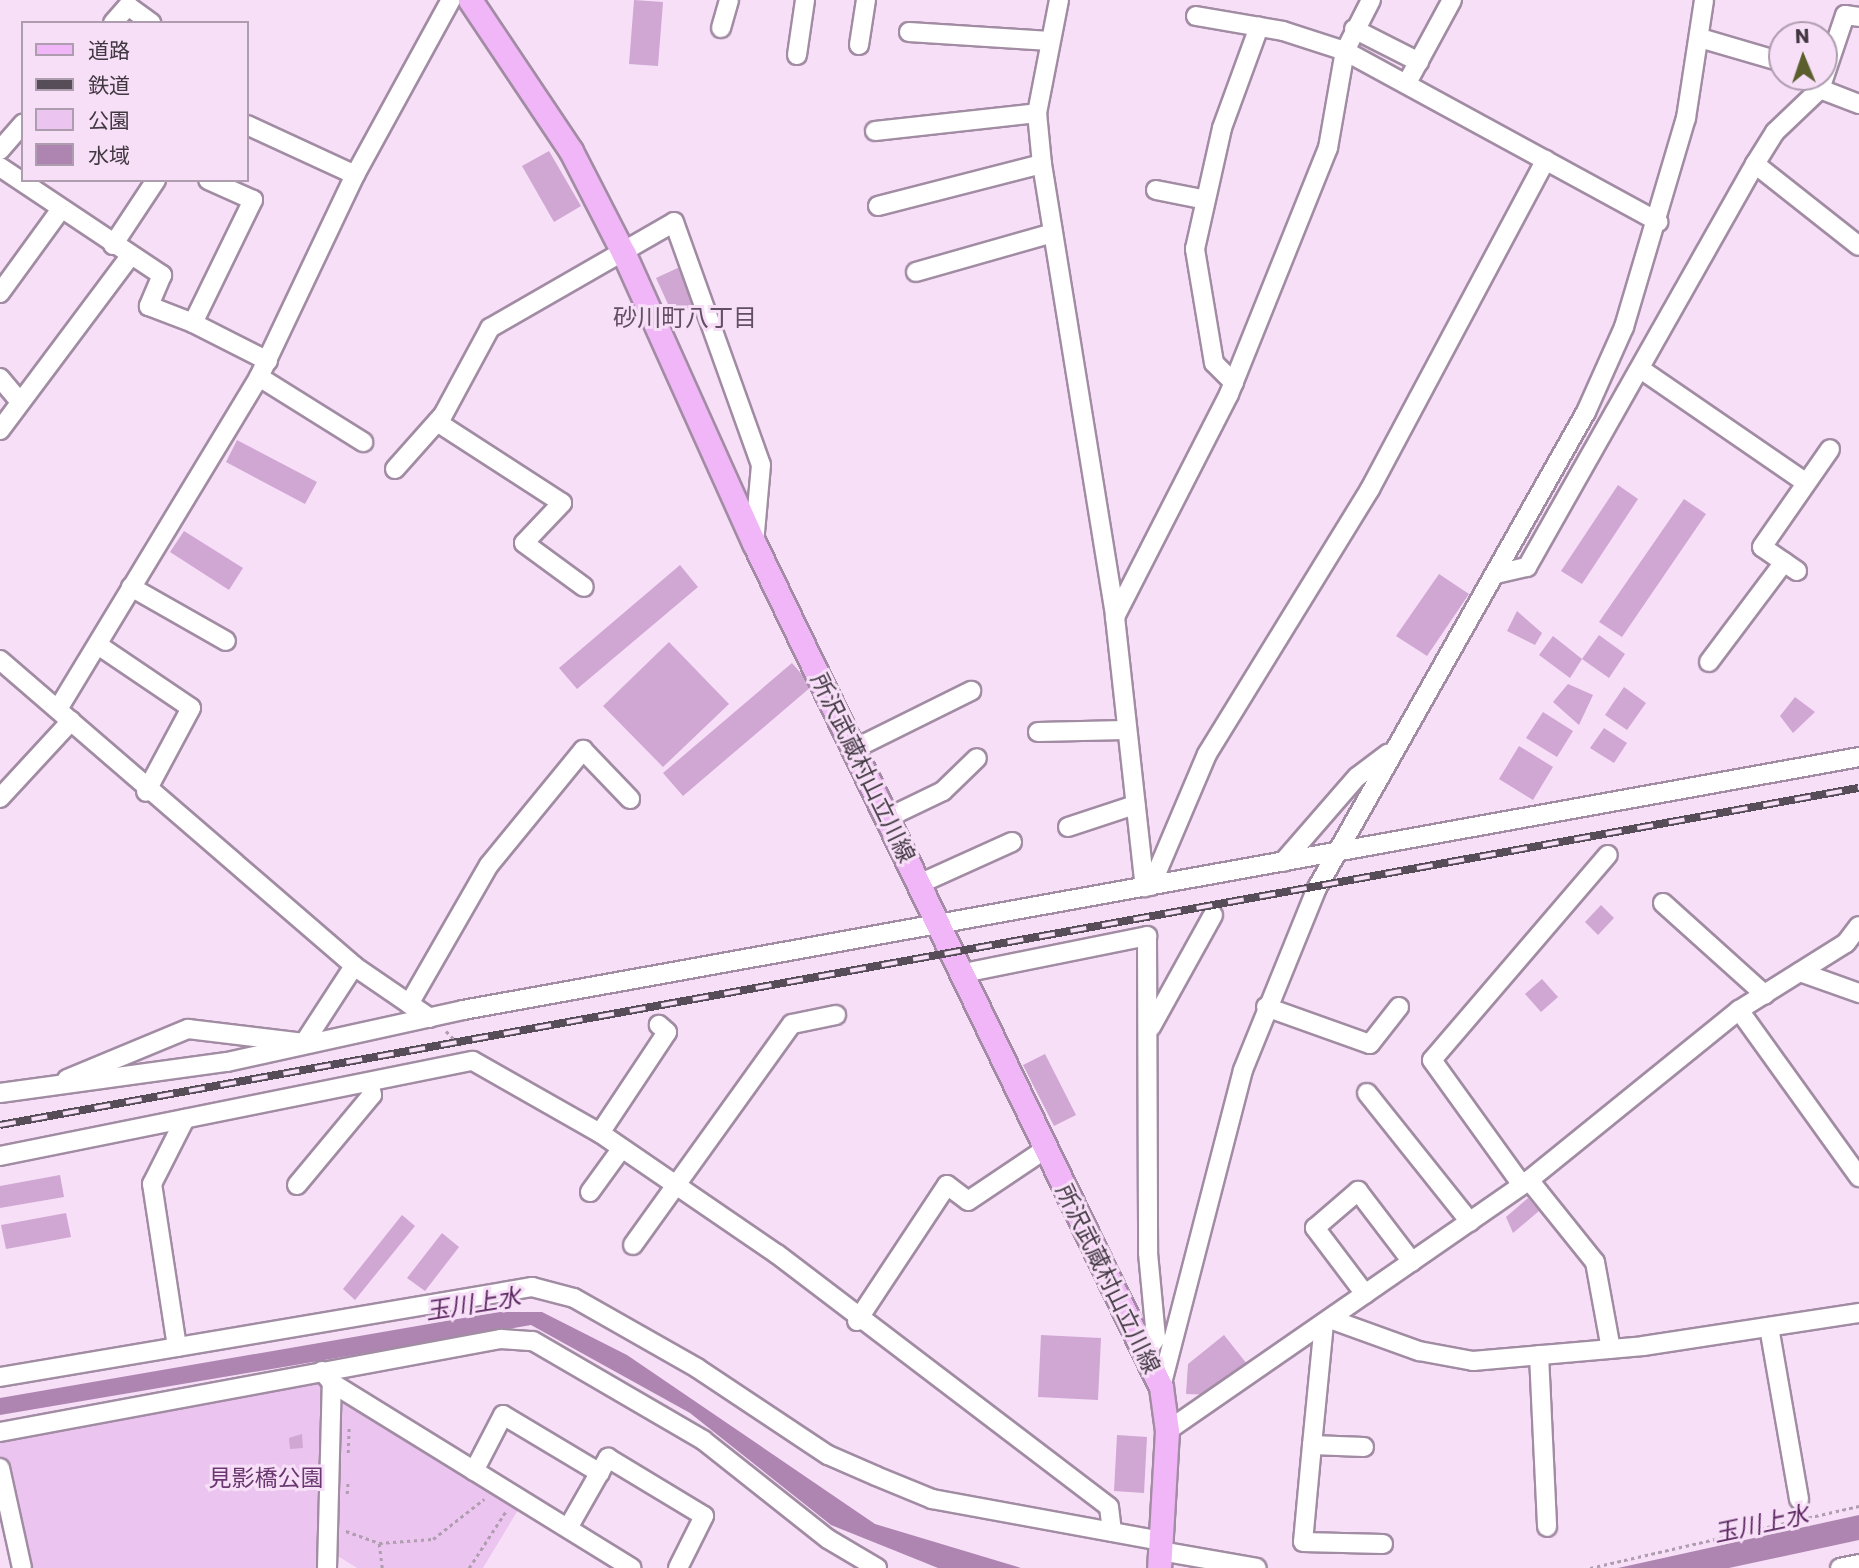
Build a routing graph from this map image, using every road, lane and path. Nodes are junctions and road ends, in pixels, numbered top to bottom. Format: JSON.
{"nodes":[{"id":1,"x":451,"y":0,"type":"edge"},
{"id":2,"x":470,"y":0,"type":"edge"},
{"id":3,"x":729,"y":0,"type":"edge"},
{"id":4,"x":805,"y":0,"type":"edge"},
{"id":5,"x":866,"y":0,"type":"edge"},
{"id":6,"x":1059,"y":0,"type":"edge"},
{"id":7,"x":1371,"y":0,"type":"edge"},
{"id":8,"x":1452,"y":0,"type":"edge"},
{"id":9,"x":1704,"y":0,"type":"edge"},
{"id":10,"x":1196,"y":16,"type":"dead end"},
{"id":11,"x":1859,"y":16,"type":"edge"},
{"id":12,"x":115,"y":21,"type":"edge"},
{"id":13,"x":148,"y":21,"type":"edge"},
{"id":14,"x":1259,"y":27,"type":"junction"},
{"id":15,"x":721,"y":28,"type":"dead end"},
{"id":16,"x":1354,"y":29,"type":"junction"},
{"id":17,"x":909,"y":32,"type":"dead end"},
{"id":18,"x":1838,"y":35,"type":"edge"},
{"id":19,"x":1700,"y":38,"type":"junction"},
{"id":20,"x":1051,"y":41,"type":"junction"},
{"id":21,"x":859,"y":45,"type":"dead end"},
{"id":22,"x":1345,"y":51,"type":"junction"},
{"id":23,"x":797,"y":55,"type":"dead end"},
{"id":24,"x":1768,"y":58,"type":"edge"},
{"id":25,"x":1419,"y":62,"type":"junction"},
{"id":26,"x":1408,"y":81,"type":"junction"},
{"id":27,"x":1838,"y":89,"type":"edge"},
{"id":28,"x":1812,"y":91,"type":"edge"},
{"id":29,"x":1859,"y":104,"type":"edge"},
{"id":30,"x":1037,"y":113,"type":"junction"},
{"id":31,"x":248,"y":125,"type":"edge"},
{"id":32,"x":21,"y":126,"type":"edge"},
{"id":33,"x":875,"y":131,"type":"dead end"},
{"id":34,"x":0,"y":150,"type":"edge"},
{"id":35,"x":1546,"y":160,"type":"junction"},
{"id":36,"x":1042,"y":164,"type":"junction"},
{"id":37,"x":1755,"y":164,"type":"junction"},
{"id":38,"x":0,"y":167,"type":"edge"},
{"id":39,"x":355,"y":175,"type":"junction"},
{"id":40,"x":21,"y":181,"type":"edge"},
{"id":41,"x":22,"y":182,"type":"edge"},
{"id":42,"x":155,"y":182,"type":"edge"},
{"id":43,"x":212,"y":182,"type":"edge"},
{"id":44,"x":1156,"y":190,"type":"dead end"},
{"id":45,"x":1202,"y":199,"type":"junction"},
{"id":46,"x":878,"y":206,"type":"dead end"},
{"id":47,"x":61,"y":209,"type":"junction"},
{"id":48,"x":1658,"y":222,"type":"junction"},
{"id":49,"x":1053,"y":233,"type":"junction"},
{"id":50,"x":113,"y":245,"type":"junction"},
{"id":51,"x":1859,"y":246,"type":"edge"},
{"id":52,"x":624,"y":254,"type":"junction"},
{"id":53,"x":130,"y":256,"type":"junction"},
{"id":54,"x":916,"y":272,"type":"dead end"},
{"id":55,"x":0,"y":293,"type":"edge"},
{"id":56,"x":192,"y":323,"type":"junction"},
{"id":57,"x":263,"y":369,"type":"junction"},
{"id":58,"x":1642,"y":370,"type":"junction"},
{"id":59,"x":0,"y":378,"type":"edge"},
{"id":60,"x":1234,"y":383,"type":"junction"},
{"id":61,"x":20,"y":402,"type":"junction"},
{"id":62,"x":438,"y":422,"type":"junction"},
{"id":63,"x":0,"y":430,"type":"edge"},
{"id":64,"x":363,"y":442,"type":"dead end"},
{"id":65,"x":1830,"y":449,"type":"dead end"},
{"id":66,"x":395,"y":468,"type":"dead end"},
{"id":67,"x":1805,"y":482,"type":"junction"},
{"id":68,"x":754,"y":543,"type":"junction"},
{"id":69,"x":1496,"y":574,"type":"junction"},
{"id":70,"x":131,"y":587,"type":"junction"},
{"id":71,"x":584,"y":587,"type":"dead end"},
{"id":72,"x":1115,"y":617,"type":"junction"},
{"id":73,"x":226,"y":641,"type":"dead end"},
{"id":74,"x":98,"y":645,"type":"junction"},
{"id":75,"x":0,"y":660,"type":"edge"},
{"id":76,"x":1709,"y":662,"type":"dead end"},
{"id":77,"x":971,"y":691,"type":"dead end"},
{"id":78,"x":65,"y":715,"type":"junction"},
{"id":79,"x":1125,"y":730,"type":"junction"},
{"id":80,"x":1038,"y":732,"type":"dead end"},
{"id":81,"x":854,"y":749,"type":"junction"},
{"id":82,"x":1394,"y":750,"type":"junction"},
{"id":83,"x":1859,"y":757,"type":"edge"},
{"id":84,"x":977,"y":758,"type":"dead end"},
{"id":85,"x":146,"y":792,"type":"junction"},
{"id":86,"x":0,"y":798,"type":"edge"},
{"id":87,"x":630,"y":799,"type":"dead end"},
{"id":88,"x":1135,"y":805,"type":"junction"},
{"id":89,"x":887,"y":818,"type":"junction"},
{"id":90,"x":1068,"y":827,"type":"dead end"},
{"id":91,"x":1012,"y":842,"type":"dead end"},
{"id":92,"x":1334,"y":853,"type":"junction"},
{"id":93,"x":1608,"y":855,"type":"dead end"},
{"id":94,"x":1283,"y":862,"type":"junction"},
{"id":95,"x":919,"y":884,"type":"junction"},
{"id":96,"x":1148,"y":886,"type":"junction"},
{"id":97,"x":1663,"y":902,"type":"dead end"},
{"id":98,"x":1213,"y":915,"type":"dead end"},
{"id":99,"x":939,"y":925,"type":"junction"},
{"id":100,"x":1859,"y":926,"type":"edge"},
{"id":101,"x":354,"y":967,"type":"junction"},
{"id":102,"x":1800,"y":972,"type":"junction"},
{"id":103,"x":964,"y":973,"type":"junction"},
{"id":104,"x":1859,"y":993,"type":"edge"},
{"id":105,"x":1765,"y":995,"type":"junction"},
{"id":106,"x":409,"y":1004,"type":"junction"},
{"id":107,"x":1266,"y":1007,"type":"junction"},
{"id":108,"x":1399,"y":1007,"type":"dead end"},
{"id":109,"x":1739,"y":1010,"type":"junction"},
{"id":110,"x":836,"y":1015,"type":"dead end"},
{"id":111,"x":430,"y":1018,"type":"junction"},
{"id":112,"x":659,"y":1025,"type":"dead end"},
{"id":113,"x":1150,"y":1030,"type":"junction"},
{"id":114,"x":304,"y":1043,"type":"junction"},
{"id":115,"x":473,"y":1061,"type":"junction"},
{"id":116,"x":61,"y":1082,"type":"junction"},
{"id":117,"x":369,"y":1082,"type":"junction"},
{"id":118,"x":0,"y":1093,"type":"edge"},
{"id":119,"x":1367,"y":1093,"type":"dead end"},
{"id":120,"x":185,"y":1119,"type":"junction"},
{"id":121,"x":600,"y":1133,"type":"junction"},
{"id":122,"x":622,"y":1148,"type":"junction"},
{"id":123,"x":1044,"y":1150,"type":"junction"},
{"id":124,"x":0,"y":1156,"type":"edge"},
{"id":125,"x":1859,"y":1177,"type":"edge"},
{"id":126,"x":1526,"y":1182,"type":"junction"},
{"id":127,"x":297,"y":1185,"type":"dead end"},
{"id":128,"x":678,"y":1186,"type":"junction"},
{"id":129,"x":590,"y":1192,"type":"dead end"},
{"id":130,"x":1470,"y":1222,"type":"junction"},
{"id":131,"x":633,"y":1245,"type":"dead end"},
{"id":132,"x":1412,"y":1262,"type":"junction"},
{"id":133,"x":1365,"y":1294,"type":"junction"},
{"id":134,"x":1859,"y":1314,"type":"edge"},
{"id":135,"x":857,"y":1321,"type":"junction"},
{"id":136,"x":1327,"y":1321,"type":"junction"},
{"id":137,"x":1769,"y":1327,"type":"junction"},
{"id":138,"x":177,"y":1347,"type":"junction"},
{"id":139,"x":1611,"y":1349,"type":"junction"},
{"id":140,"x":1146,"y":1353,"type":"junction"},
{"id":141,"x":1539,"y":1355,"type":"junction"},
{"id":142,"x":0,"y":1377,"type":"edge"},
{"id":143,"x":327,"y":1377,"type":"junction"},
{"id":144,"x":1161,"y":1387,"type":"junction"},
{"id":145,"x":1167,"y":1432,"type":"junction"},
{"id":146,"x":0,"y":1433,"type":"edge"},
{"id":147,"x":1312,"y":1445,"type":"junction"},
{"id":148,"x":1364,"y":1447,"type":"dead end"},
{"id":149,"x":0,"y":1468,"type":"edge"},
{"id":150,"x":474,"y":1471,"type":"junction"},
{"id":151,"x":600,"y":1473,"type":"junction"},
{"id":152,"x":498,"y":1485,"type":"junction"},
{"id":153,"x":515,"y":1496,"type":"junction"},
{"id":154,"x":1799,"y":1499,"type":"dead end"},
{"id":155,"x":1859,"y":1506,"type":"edge"},
{"id":156,"x":1547,"y":1527,"type":"dead end"},
{"id":157,"x":568,"y":1528,"type":"junction"},
{"id":158,"x":330,"y":1532,"type":"junction"},
{"id":159,"x":1112,"y":1532,"type":"junction"},
{"id":160,"x":379,"y":1543,"type":"junction"},
{"id":161,"x":1383,"y":1544,"type":"dead end"},
{"id":162,"x":1160,"y":1556,"type":"edge"},
{"id":163,"x":1859,"y":1564,"type":"edge"},
{"id":164,"x":22,"y":1568,"type":"edge"},
{"id":165,"x":327,"y":1568,"type":"edge"},
{"id":166,"x":382,"y":1568,"type":"edge"},
{"id":167,"x":469,"y":1568,"type":"edge"},
{"id":168,"x":632,"y":1568,"type":"edge"},
{"id":169,"x":678,"y":1568,"type":"edge"},
{"id":170,"x":877,"y":1568,"type":"edge"},
{"id":171,"x":1257,"y":1568,"type":"edge"},
{"id":172,"x":1590,"y":1568,"type":"edge"},
{"id":173,"x":1840,"y":1568,"type":"edge"}],
"edges":[{"from":1,"to":39,"type":"street"},
{"from":2,"to":52,"type":"main road","name":"所沢武蔵村山立川線"},
{"from":3,"to":15,"type":"street"},
{"from":4,"to":23,"type":"street"},
{"from":5,"to":21,"type":"street"},
{"from":6,"to":20,"type":"street"},
{"from":7,"to":16,"type":"street"},
{"from":8,"to":25,"type":"street"},
{"from":9,"to":19,"type":"street"},
{"from":10,"to":14,"type":"street"},
{"from":11,"to":18,"type":"street"},
{"from":12,"to":13,"type":"street"},
{"from":14,"to":22,"type":"street"},
{"from":14,"to":45,"type":"street"},
{"from":16,"to":22,"type":"street"},
{"from":16,"to":25,"type":"street"},
{"from":17,"to":20,"type":"street"},
{"from":19,"to":24,"type":"street"},
{"from":19,"to":48,"type":"street"},
{"from":20,"to":30,"type":"street"},
{"from":22,"to":26,"type":"street"},
{"from":22,"to":60,"type":"street"},
{"from":25,"to":26,"type":"street"},
{"from":26,"to":35,"type":"street"},
{"from":27,"to":29,"type":"street"},
{"from":28,"to":37,"type":"street"},
{"from":30,"to":33,"type":"street"},
{"from":30,"to":36,"type":"street"},
{"from":31,"to":39,"type":"street"},
{"from":32,"to":34,"type":"street"},
{"from":35,"to":48,"type":"street"},
{"from":35,"to":96,"type":"street"},
{"from":36,"to":46,"type":"street"},
{"from":36,"to":49,"type":"street"},
{"from":37,"to":51,"type":"street"},
{"from":37,"to":58,"type":"street"},
{"from":38,"to":40,"type":"street"},
{"from":39,"to":57,"type":"street"},
{"from":41,"to":47,"type":"street"},
{"from":42,"to":50,"type":"street"},
{"from":43,"to":56,"type":"street"},
{"from":44,"to":45,"type":"street"},
{"from":45,"to":60,"type":"street"},
{"from":47,"to":50,"type":"street"},
{"from":47,"to":55,"type":"street"},
{"from":48,"to":69,"type":"street"},
{"from":49,"to":54,"type":"street"},
{"from":49,"to":72,"type":"street"},
{"from":50,"to":53,"type":"street"},
{"from":52,"to":62,"type":"street"},
{"from":52,"to":68,"type":"main road","name":"所沢武蔵村山立川線"},
{"from":52,"to":68,"type":"street"},
{"from":53,"to":56,"type":"street"},
{"from":53,"to":61,"type":"street"},
{"from":56,"to":57,"type":"street"},
{"from":57,"to":64,"type":"street"},
{"from":57,"to":70,"type":"street"},
{"from":58,"to":67,"type":"street"},
{"from":58,"to":69,"type":"street"},
{"from":59,"to":61,"type":"street"},
{"from":60,"to":72,"type":"street"},
{"from":61,"to":63,"type":"street"},
{"from":62,"to":66,"type":"street"},
{"from":62,"to":71,"type":"street"},
{"from":65,"to":67,"type":"street"},
{"from":67,"to":76,"type":"street"},
{"from":68,"to":81,"type":"main road","name":"所沢武蔵村山立川線"},
{"from":69,"to":82,"type":"street"},
{"from":70,"to":73,"type":"street"},
{"from":70,"to":74,"type":"street"},
{"from":72,"to":79,"type":"street"},
{"from":74,"to":78,"type":"street"},
{"from":74,"to":85,"type":"street"},
{"from":75,"to":78,"type":"street"},
{"from":77,"to":81,"type":"street"},
{"from":78,"to":85,"type":"street"},
{"from":78,"to":86,"type":"street"},
{"from":79,"to":80,"type":"street"},
{"from":79,"to":88,"type":"street"},
{"from":81,"to":89,"type":"main road","name":"所沢武蔵村山立川線"},
{"from":82,"to":92,"type":"street"},
{"from":82,"to":94,"type":"street"},
{"from":83,"to":92,"type":"street"},
{"from":84,"to":89,"type":"street"},
{"from":85,"to":101,"type":"street"},
{"from":87,"to":106,"type":"street"},
{"from":88,"to":90,"type":"street"},
{"from":88,"to":96,"type":"street"},
{"from":89,"to":95,"type":"main road","name":"所沢武蔵村山立川線"},
{"from":91,"to":95,"type":"street"},
{"from":92,"to":94,"type":"street"},
{"from":92,"to":107,"type":"street"},
{"from":93,"to":126,"type":"street"},
{"from":94,"to":96,"type":"street"},
{"from":95,"to":99,"type":"main road","name":"所沢武蔵村山立川線"},
{"from":96,"to":99,"type":"street"},
{"from":97,"to":105,"type":"street"},
{"from":98,"to":113,"type":"street"},
{"from":99,"to":103,"type":"main road","name":"所沢武蔵村山立川線"},
{"from":99,"to":111,"type":"street"},
{"from":100,"to":102,"type":"street"},
{"from":101,"to":106,"type":"street"},
{"from":101,"to":114,"type":"street"},
{"from":102,"to":104,"type":"street"},
{"from":102,"to":105,"type":"street"},
{"from":103,"to":113,"type":"street"},
{"from":103,"to":123,"type":"main road","name":"所沢武蔵村山立川線"},
{"from":105,"to":109,"type":"street"},
{"from":106,"to":111,"type":"street"},
{"from":107,"to":108,"type":"street"},
{"from":107,"to":144,"type":"street"},
{"from":109,"to":125,"type":"street"},
{"from":109,"to":126,"type":"street"},
{"from":110,"to":128,"type":"street"},
{"from":111,"to":114,"type":"street"},
{"from":111,"to":115,"type":"path"},
{"from":112,"to":121,"type":"street"},
{"from":113,"to":140,"type":"street"},
{"from":114,"to":116,"type":"street"},
{"from":114,"to":116,"type":"street"},
{"from":115,"to":117,"type":"street"},
{"from":115,"to":121,"type":"street"},
{"from":116,"to":118,"type":"street"},
{"from":117,"to":120,"type":"street"},
{"from":117,"to":127,"type":"street"},
{"from":119,"to":130,"type":"street"},
{"from":120,"to":124,"type":"street"},
{"from":120,"to":138,"type":"street"},
{"from":121,"to":122,"type":"street"},
{"from":122,"to":128,"type":"street"},
{"from":122,"to":129,"type":"street"},
{"from":123,"to":135,"type":"street"},
{"from":123,"to":140,"type":"main road","name":"所沢武蔵村山立川線"},
{"from":126,"to":130,"type":"street"},
{"from":126,"to":139,"type":"street"},
{"from":128,"to":131,"type":"street"},
{"from":128,"to":135,"type":"street"},
{"from":130,"to":132,"type":"street"},
{"from":132,"to":133,"type":"street"},
{"from":132,"to":133,"type":"street"},
{"from":133,"to":136,"type":"street"},
{"from":134,"to":137,"type":"street"},
{"from":135,"to":159,"type":"street"},
{"from":136,"to":141,"type":"street"},
{"from":136,"to":145,"type":"street"},
{"from":136,"to":147,"type":"street"},
{"from":137,"to":139,"type":"street"},
{"from":137,"to":154,"type":"street"},
{"from":138,"to":142,"type":"street"},
{"from":138,"to":159,"type":"street"},
{"from":139,"to":141,"type":"street"},
{"from":140,"to":144,"type":"main road","name":"所沢武蔵村山立川線"},
{"from":141,"to":156,"type":"street"},
{"from":143,"to":146,"type":"street"},
{"from":143,"to":150,"type":"street"},
{"from":143,"to":158,"type":"street"},
{"from":143,"to":170,"type":"street"},
{"from":144,"to":145,"type":"main road","name":"所沢武蔵村山立川線"},
{"from":145,"to":162,"type":"main road","name":"所沢武蔵村山立川線"},
{"from":147,"to":148,"type":"street"},
{"from":147,"to":161,"type":"street"},
{"from":149,"to":164,"type":"street"},
{"from":150,"to":151,"type":"street"},
{"from":150,"to":152,"type":"street"},
{"from":151,"to":157,"type":"street"},
{"from":151,"to":169,"type":"street"},
{"from":152,"to":153,"type":"street"},
{"from":152,"to":160,"type":"path"},
{"from":153,"to":157,"type":"street"},
{"from":153,"to":167,"type":"path"},
{"from":155,"to":172,"type":"path"},
{"from":157,"to":168,"type":"street"},
{"from":158,"to":160,"type":"path"},
{"from":158,"to":165,"type":"street"},
{"from":159,"to":162,"type":"street"},
{"from":160,"to":166,"type":"path"},
{"from":162,"to":171,"type":"street"},
{"from":163,"to":173,"type":"street"}]}
